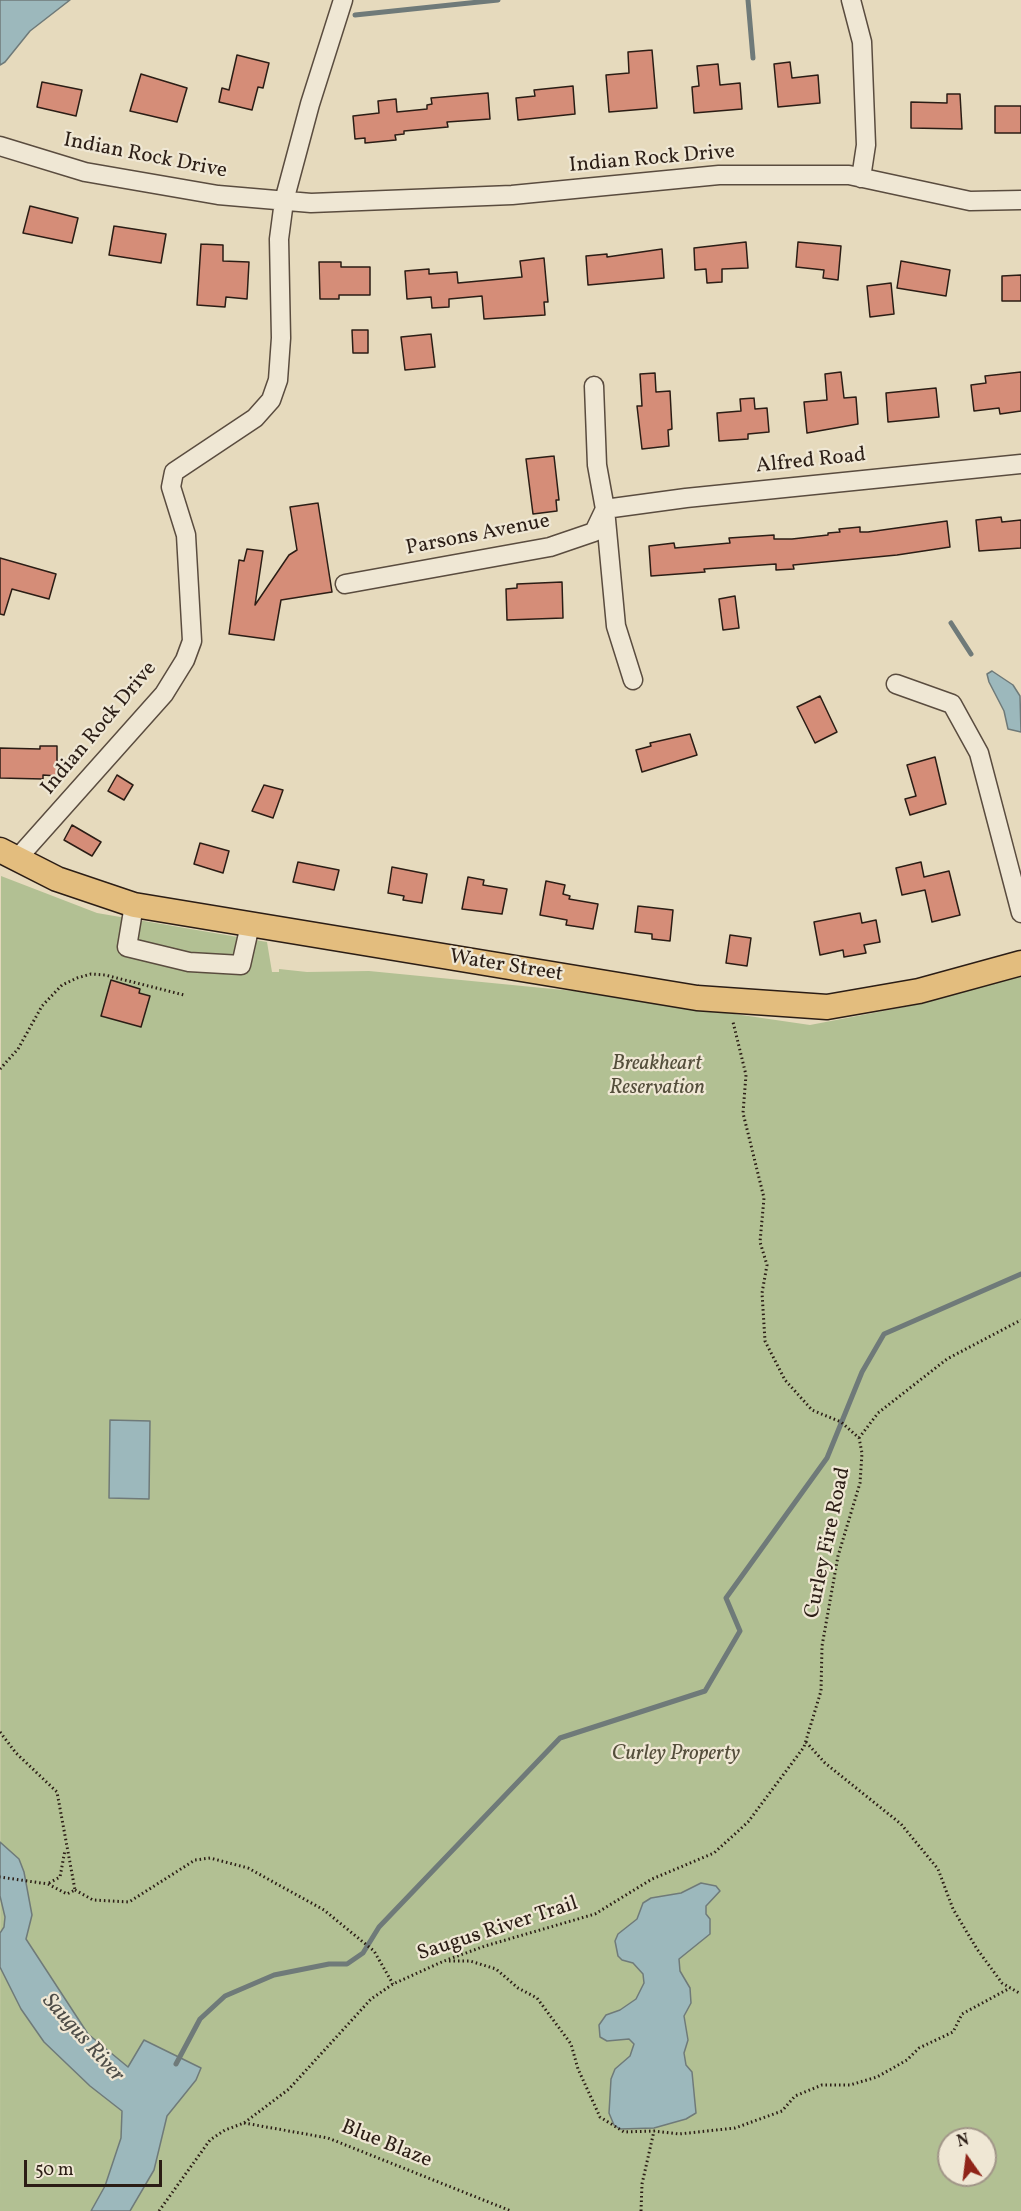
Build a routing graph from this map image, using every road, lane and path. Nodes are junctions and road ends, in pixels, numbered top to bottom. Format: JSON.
{"nodes":[{"id":1,"x":343,"y":0,"type":"edge"},
{"id":2,"x":851,"y":0,"type":"edge"},
{"id":3,"x":0,"y":146,"type":"edge"},
{"id":4,"x":861,"y":178,"type":"junction"},
{"id":5,"x":1021,"y":200,"type":"edge"},
{"id":6,"x":284,"y":201,"type":"junction"},
{"id":7,"x":594,"y":386,"type":"dead end"},
{"id":8,"x":1021,"y":464,"type":"edge"},
{"id":9,"x":605,"y":508,"type":"junction"},
{"id":10,"x":345,"y":584,"type":"dead end"},
{"id":11,"x":633,"y":680,"type":"dead end"},
{"id":12,"x":896,"y":684,"type":"dead end"},
{"id":13,"x":8,"y":855,"type":"edge"},
{"id":14,"x":134,"y":905,"type":"junction"},
{"id":15,"x":1021,"y":913,"type":"edge"},
{"id":16,"x":250,"y":925,"type":"junction"},
{"id":17,"x":1021,"y":963,"type":"edge"},
{"id":18,"x":184,"y":995,"type":"dead end"},
{"id":19,"x":729,"y":1001,"type":"junction"},
{"id":20,"x":0,"y":1069,"type":"edge"},
{"id":21,"x":1021,"y":1320,"type":"edge"},
{"id":22,"x":859,"y":1438,"type":"junction"},
{"id":23,"x":0,"y":1732,"type":"edge"},
{"id":24,"x":806,"y":1742,"type":"junction"},
{"id":25,"x":65,"y":1848,"type":"junction"},
{"id":26,"x":0,"y":1877,"type":"edge"},
{"id":27,"x":48,"y":1884,"type":"junction"},
{"id":28,"x":75,"y":1890,"type":"junction"},
{"id":29,"x":444,"y":1962,"type":"junction"},
{"id":30,"x":393,"y":1984,"type":"junction"},
{"id":31,"x":1010,"y":1988,"type":"junction"},
{"id":32,"x":1021,"y":1994,"type":"edge"},
{"id":33,"x":244,"y":2123,"type":"junction"},
{"id":34,"x":654,"y":2131,"type":"junction"},
{"id":35,"x":159,"y":2211,"type":"edge"},
{"id":36,"x":512,"y":2211,"type":"edge"},
{"id":37,"x":640,"y":2211,"type":"edge"}],
"edges":[{"from":1,"to":6,"type":"street"},
{"from":2,"to":4,"type":"street"},
{"from":3,"to":6,"type":"street","name":"Indian Rock Drive"},
{"from":4,"to":5,"type":"street","name":"Indian Rock Drive"},
{"from":4,"to":6,"type":"street","name":"Indian Rock Drive"},
{"from":6,"to":13,"type":"street","name":"Indian Rock Drive"},
{"from":7,"to":9,"type":"street"},
{"from":8,"to":9,"type":"street","name":"Alfred Road"},
{"from":9,"to":10,"type":"street","name":"Parsons Avenue"},
{"from":9,"to":11,"type":"street"},
{"from":12,"to":15,"type":"street"},
{"from":13,"to":14,"type":"main road","name":"Water Street"},
{"from":14,"to":16,"type":"main road","name":"Water Street"},
{"from":14,"to":16,"type":"street"},
{"from":16,"to":19,"type":"main road","name":"Water Street"},
{"from":17,"to":19,"type":"main road","name":"Water Street"},
{"from":18,"to":20,"type":"path"},
{"from":19,"to":22,"type":"path"},
{"from":21,"to":22,"type":"path"},
{"from":22,"to":24,"type":"path","name":"Curley Fire Road"},
{"from":23,"to":25,"type":"path"},
{"from":24,"to":29,"type":"path","name":"Saugus River Trail"},
{"from":24,"to":31,"type":"path"},
{"from":25,"to":27,"type":"path"},
{"from":25,"to":28,"type":"path"},
{"from":26,"to":27,"type":"path"},
{"from":27,"to":28,"type":"path"},
{"from":28,"to":30,"type":"path"},
{"from":29,"to":30,"type":"path","name":"Saugus River Trail"},
{"from":29,"to":34,"type":"path"},
{"from":30,"to":33,"type":"path","name":"Saugus River Trail"},
{"from":31,"to":32,"type":"path"},
{"from":31,"to":34,"type":"path"},
{"from":33,"to":35,"type":"path","name":"Saugus River Trail"},
{"from":33,"to":36,"type":"path","name":"Blue Blaze"},
{"from":34,"to":37,"type":"path"}]}
